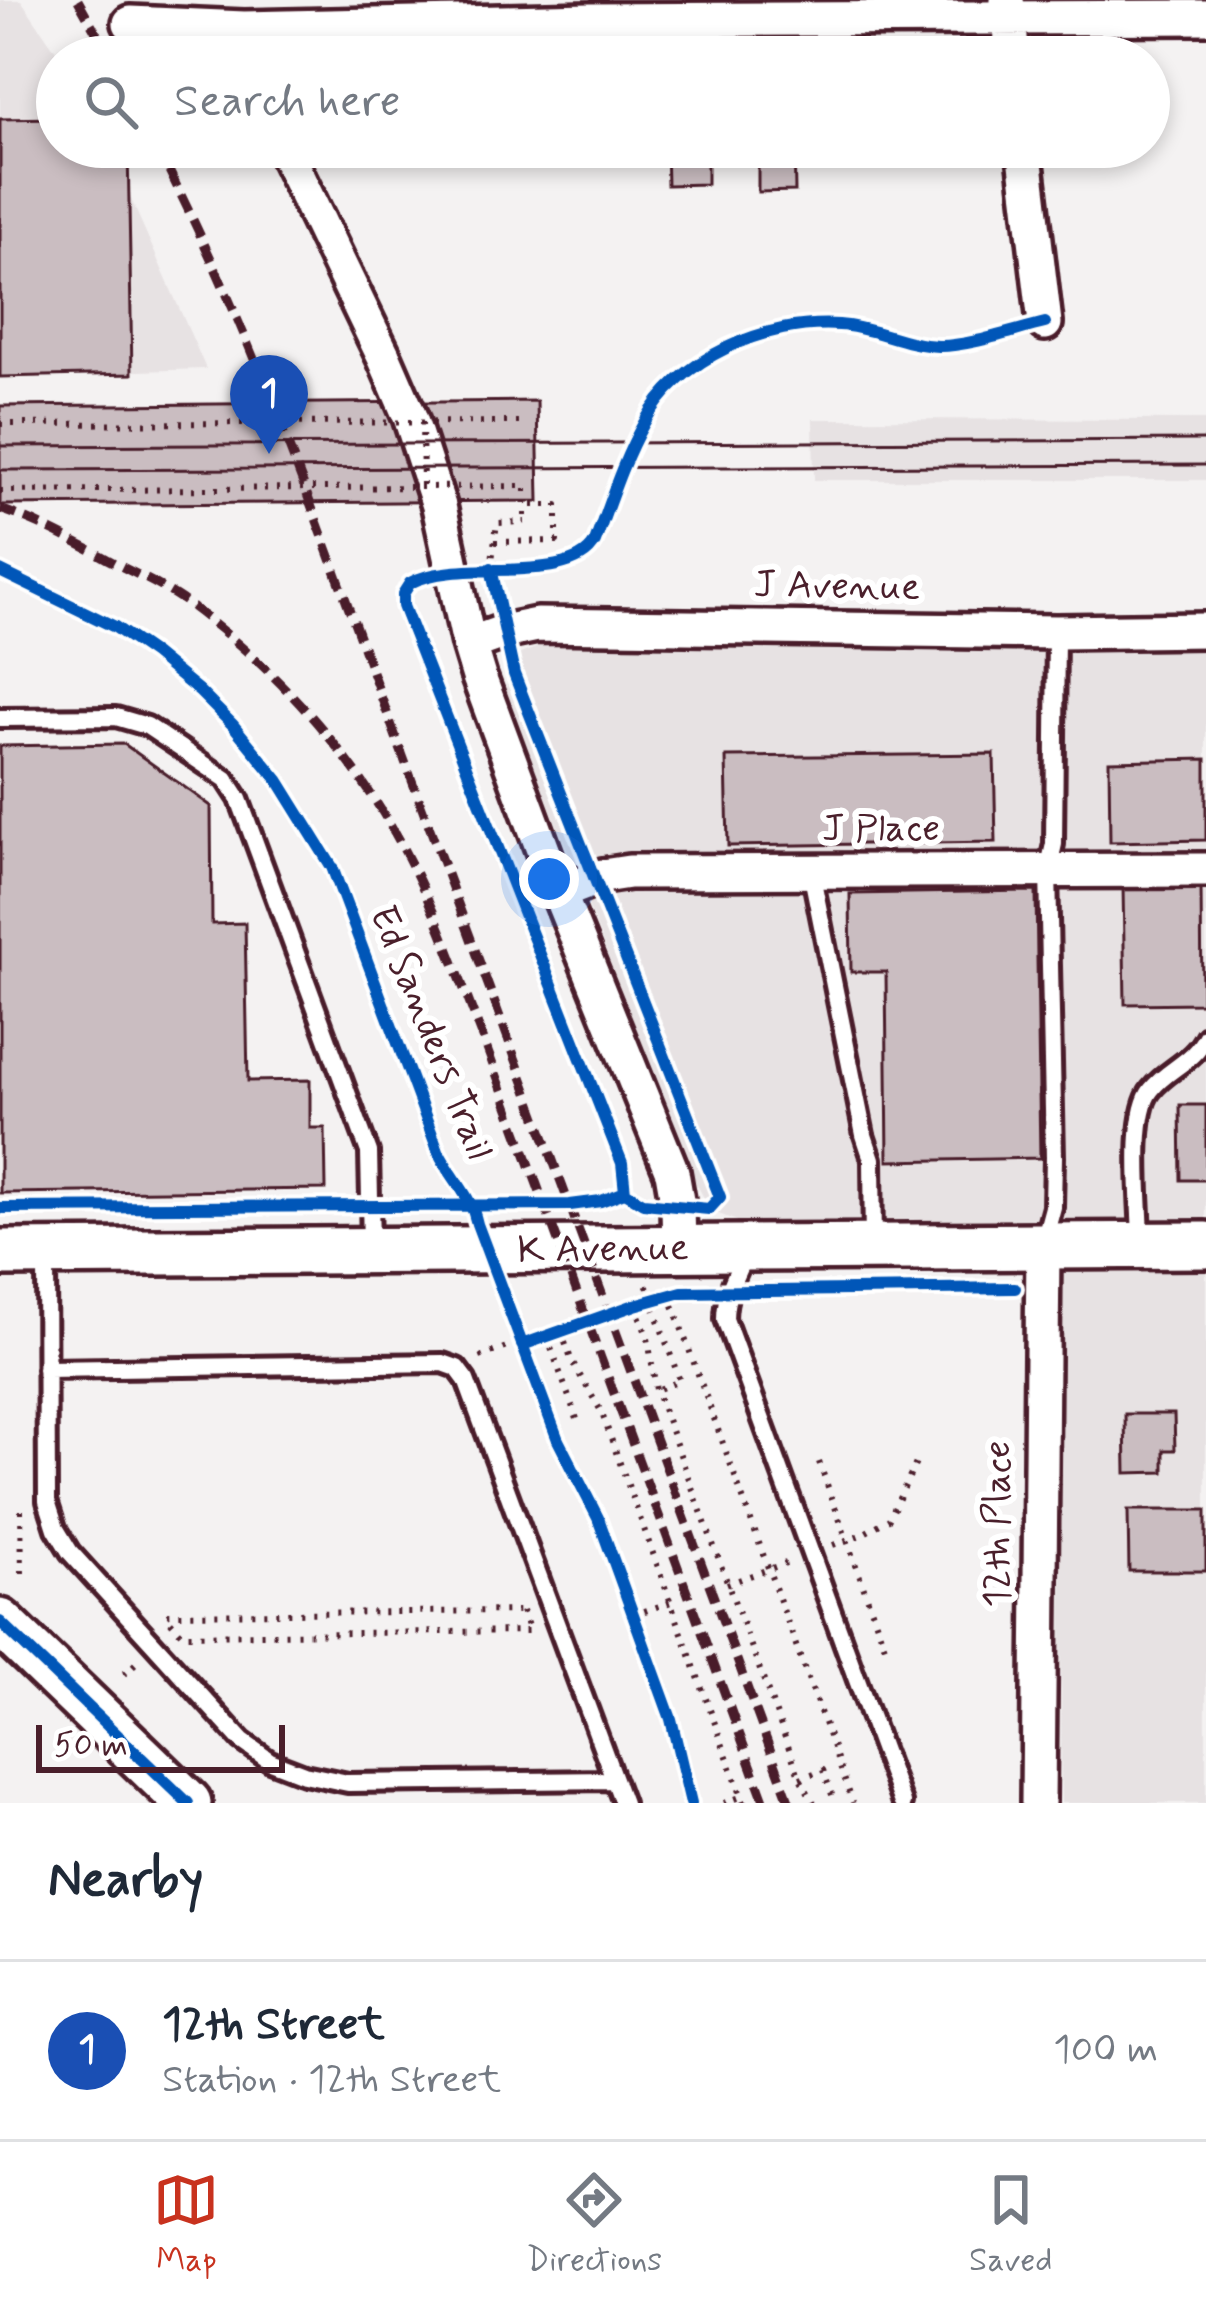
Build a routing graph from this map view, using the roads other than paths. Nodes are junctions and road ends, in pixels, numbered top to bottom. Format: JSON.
{"nodes":[{"id":1,"x":1007,"y":9,"type":"edge"},
{"id":2,"x":590,"y":10,"type":"edge"},
{"id":3,"x":1206,"y":17,"type":"edge"},
{"id":4,"x":130,"y":23,"type":"dead end"},
{"id":5,"x":211,"y":36,"type":"edge"},
{"id":6,"x":312,"y":36,"type":"edge"},
{"id":7,"x":293,"y":168,"type":"edge"},
{"id":8,"x":1027,"y":168,"type":"edge"},
{"id":9,"x":1045,"y":323,"type":"dead end"},
{"id":10,"x":1206,"y":630,"type":"edge"},
{"id":11,"x":1056,"y":632,"type":"junction"},
{"id":12,"x":469,"y":644,"type":"junction"},
{"id":13,"x":0,"y":718,"type":"edge"},
{"id":14,"x":1048,"y":870,"type":"junction"},
{"id":15,"x":1206,"y":870,"type":"edge"},
{"id":16,"x":811,"y":871,"type":"junction"},
{"id":17,"x":559,"y":893,"type":"junction"},
{"id":18,"x":1206,"y":1036,"type":"edge"},
{"id":19,"x":1043,"y":1245,"type":"junction"},
{"id":20,"x":1141,"y":1245,"type":"junction"},
{"id":21,"x":1206,"y":1245,"type":"edge"},
{"id":22,"x":873,"y":1246,"type":"junction"},
{"id":23,"x":748,"y":1248,"type":"junction"},
{"id":24,"x":679,"y":1249,"type":"junction"},
{"id":25,"x":371,"y":1251,"type":"junction"},
{"id":26,"x":46,"y":1252,"type":"junction"},
{"id":27,"x":0,"y":1253,"type":"edge"},
{"id":28,"x":46,"y":1369,"type":"junction"},
{"id":29,"x":0,"y":1622,"type":"edge"},
{"id":30,"x":614,"y":1780,"type":"junction"},
{"id":31,"x":188,"y":1803,"type":"edge"},
{"id":32,"x":623,"y":1803,"type":"edge"},
{"id":33,"x":902,"y":1803,"type":"edge"},
{"id":34,"x":1038,"y":1803,"type":"edge"}],
"edges":[{"from":1,"to":2,"type":"street"},
{"from":1,"to":3,"type":"street"},
{"from":2,"to":6,"type":"street"},
{"from":4,"to":5,"type":"street"},
{"from":7,"to":12,"type":"street"},
{"from":8,"to":9,"type":"street"},
{"from":10,"to":11,"type":"street","name":"J Avenue"},
{"from":11,"to":12,"type":"street","name":"J Avenue"},
{"from":11,"to":14,"type":"lane"},
{"from":12,"to":17,"type":"street"},
{"from":13,"to":25,"type":"lane"},
{"from":14,"to":15,"type":"street","name":"J Place"},
{"from":14,"to":16,"type":"street","name":"J Place"},
{"from":14,"to":19,"type":"lane"},
{"from":16,"to":17,"type":"street","name":"J Place"},
{"from":16,"to":22,"type":"lane"},
{"from":17,"to":24,"type":"street"},
{"from":18,"to":20,"type":"lane"},
{"from":19,"to":20,"type":"main road","name":"K Avenue"},
{"from":19,"to":22,"type":"main road","name":"K Avenue"},
{"from":19,"to":34,"type":"street","name":"12th Place"},
{"from":20,"to":21,"type":"main road","name":"K Avenue"},
{"from":22,"to":23,"type":"main road","name":"K Avenue"},
{"from":23,"to":24,"type":"main road","name":"K Avenue"},
{"from":23,"to":33,"type":"lane"},
{"from":24,"to":25,"type":"main road","name":"K Avenue"},
{"from":25,"to":26,"type":"main road","name":"K Avenue"},
{"from":26,"to":27,"type":"main road","name":"K Avenue"},
{"from":26,"to":28,"type":"lane"},
{"from":28,"to":30,"type":"lane"},
{"from":28,"to":30,"type":"lane"},
{"from":29,"to":31,"type":"main road"},
{"from":30,"to":32,"type":"lane"}]}
